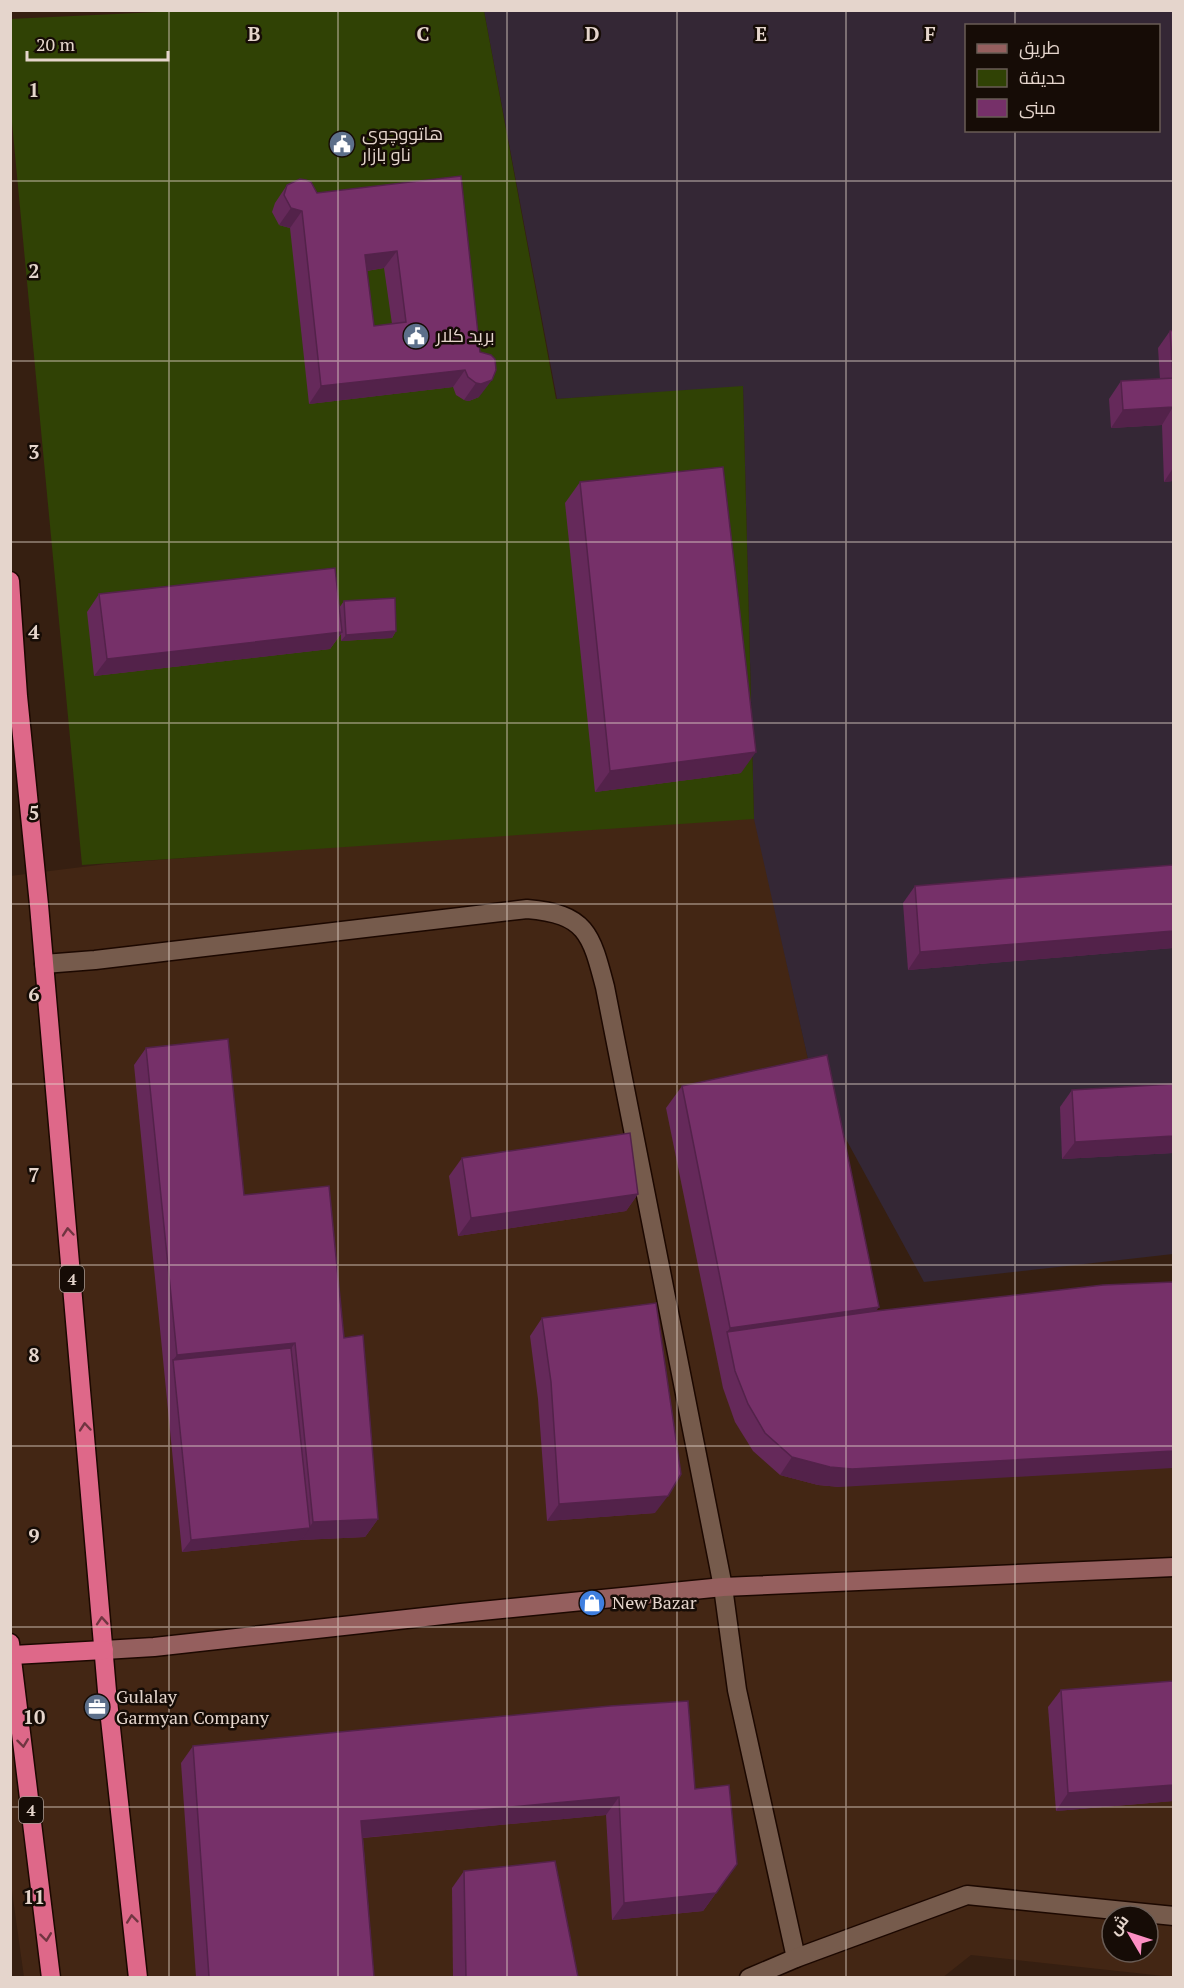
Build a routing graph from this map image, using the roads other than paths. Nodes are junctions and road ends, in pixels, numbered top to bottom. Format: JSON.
{"nodes":[{"id":1,"x":10,"y":581,"type":"edge"},
{"id":2,"x":44,"y":964,"type":"junction"},
{"id":3,"x":1173,"y":1567,"type":"edge"},
{"id":4,"x":723,"y":1587,"type":"junction"},
{"id":5,"x":12,"y":1649,"type":"edge"},
{"id":6,"x":104,"y":1650,"type":"junction"},
{"id":7,"x":1173,"y":1916,"type":"edge"},
{"id":8,"x":796,"y":1958,"type":"junction"},
{"id":9,"x":47,"y":1977,"type":"edge"},
{"id":10,"x":138,"y":1977,"type":"edge"},
{"id":11,"x":749,"y":1977,"type":"edge"}],
"edges":[{"from":1,"to":2,"type":"highway","number":"4"},
{"from":2,"to":4,"type":"street"},
{"from":6,"to":2,"type":"highway","number":"4","one_way":true},
{"from":3,"to":4,"type":"street"},
{"from":4,"to":6,"type":"street"},
{"from":4,"to":8,"type":"street"},
{"from":5,"to":6,"type":"highway"},
{"from":5,"to":9,"type":"highway","number":"4","one_way":true},
{"from":10,"to":6,"type":"highway","number":"4","one_way":true},
{"from":7,"to":8,"type":"street"},
{"from":8,"to":11,"type":"street"}]}
